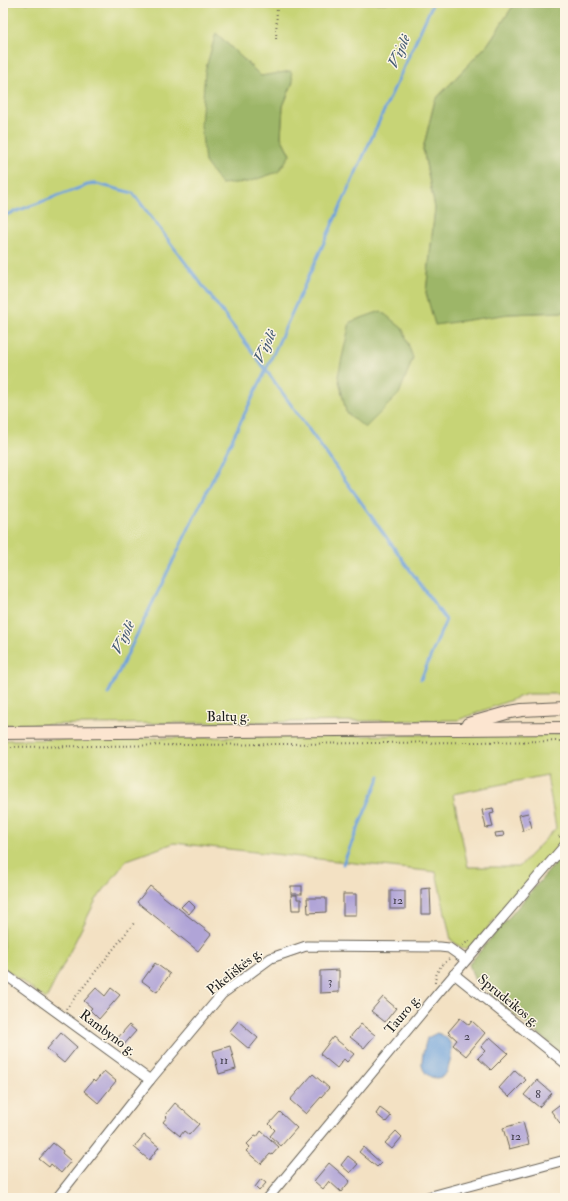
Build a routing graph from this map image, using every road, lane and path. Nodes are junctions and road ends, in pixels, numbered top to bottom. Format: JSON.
{"nodes":[{"id":1,"x":277,"y":3,"type":"edge"},
{"id":2,"x":276,"y":43,"type":"dead end"},
{"id":3,"x":565,"y":708,"type":"edge"},
{"id":4,"x":565,"y":728,"type":"edge"},
{"id":5,"x":453,"y":729,"type":"junction"},
{"id":6,"x":3,"y":733,"type":"edge"},
{"id":7,"x":565,"y":741,"type":"edge"},
{"id":8,"x":3,"y":747,"type":"edge"},
{"id":9,"x":563,"y":848,"type":"edge"},
{"id":10,"x":134,"y":923,"type":"dead end"},
{"id":11,"x":466,"y":960,"type":"junction"},
{"id":12,"x":3,"y":973,"type":"edge"},
{"id":13,"x":454,"y":974,"type":"junction"},
{"id":14,"x":61,"y":1014,"type":"junction"},
{"id":15,"x":565,"y":1063,"type":"edge"},
{"id":16,"x":150,"y":1080,"type":"junction"},
{"id":17,"x":565,"y":1160,"type":"edge"},
{"id":18,"x":57,"y":1198,"type":"edge"},
{"id":19,"x":268,"y":1198,"type":"edge"},
{"id":20,"x":424,"y":1198,"type":"edge"}],
"edges":[{"from":1,"to":2,"type":"path"},
{"from":3,"to":5,"type":"main road","name":"Baltų g."},
{"from":4,"to":5,"type":"main road","name":"Baltų g."},
{"from":5,"to":6,"type":"main road","name":"Baltų g."},
{"from":7,"to":8,"type":"path"},
{"from":9,"to":11,"type":"street","name":"Tauro g."},
{"from":10,"to":14,"type":"path"},
{"from":11,"to":13,"type":"street","name":"Tauro g."},
{"from":11,"to":16,"type":"street","name":"Pikeliškės g."},
{"from":12,"to":14,"type":"street","name":"Rambyno g."},
{"from":13,"to":15,"type":"street","name":"Sprudeikos g."},
{"from":13,"to":19,"type":"street","name":"Tauro g."},
{"from":14,"to":16,"type":"street","name":"Rambyno g."},
{"from":16,"to":18,"type":"street","name":"Pikeliškės g."},
{"from":17,"to":20,"type":"street"}]}
